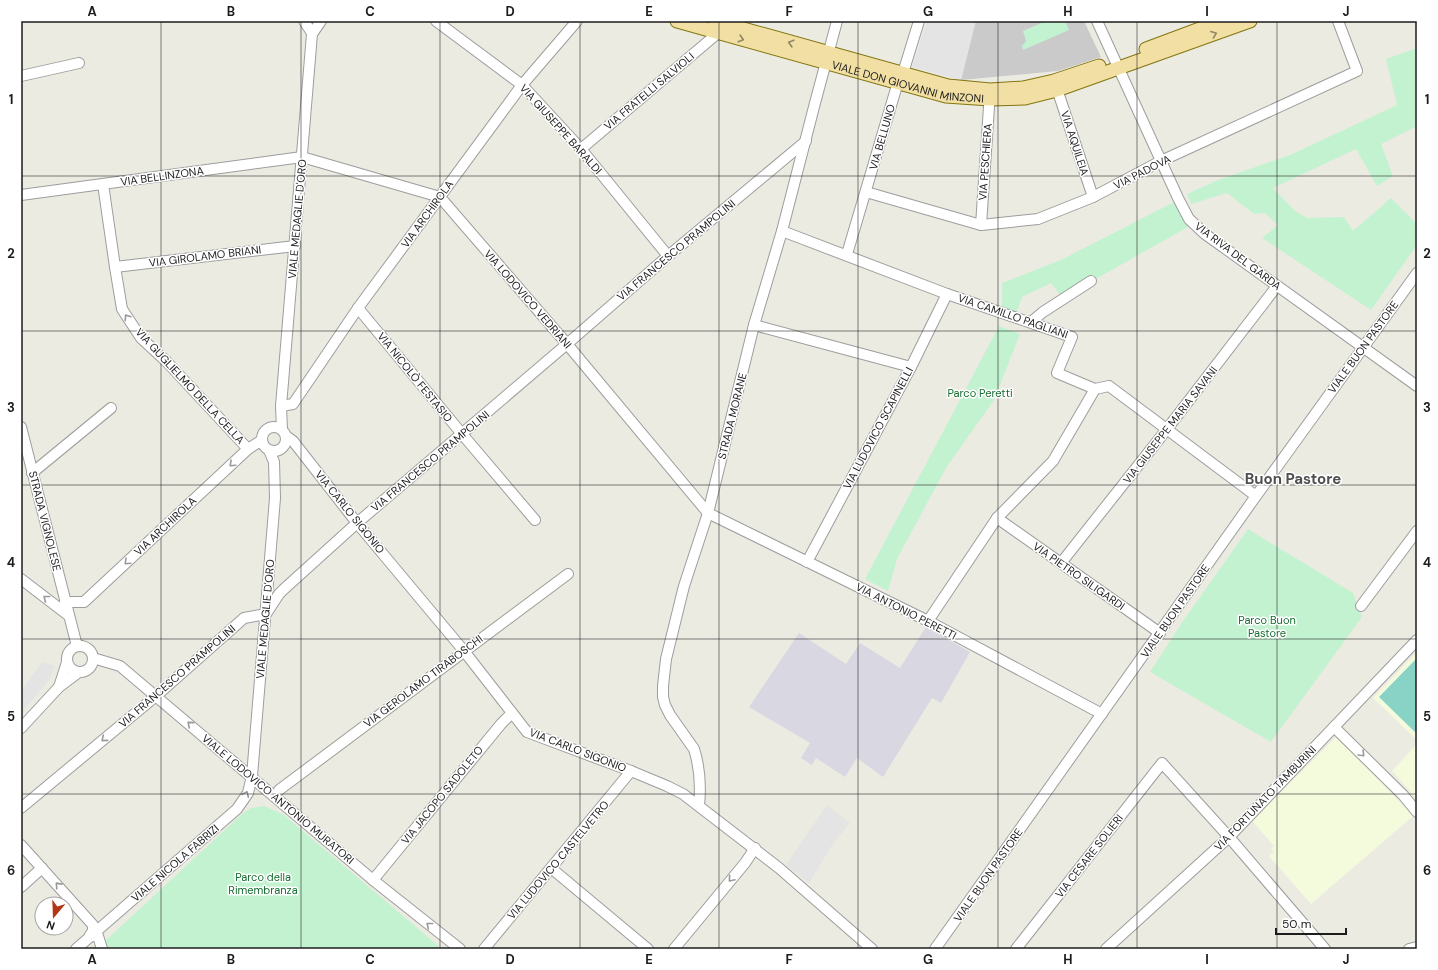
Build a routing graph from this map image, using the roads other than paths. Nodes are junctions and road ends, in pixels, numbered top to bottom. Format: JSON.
{"nodes":[{"id":1,"x":304,"y":21,"type":"edge"},
{"id":2,"x":321,"y":21,"type":"edge"},
{"id":3,"x":436,"y":21,"type":"edge"},
{"id":4,"x":577,"y":21,"type":"edge"},
{"id":5,"x":677,"y":21,"type":"edge"},
{"id":6,"x":837,"y":21,"type":"edge"},
{"id":7,"x":919,"y":21,"type":"edge"},
{"id":8,"x":1098,"y":21,"type":"edge"},
{"id":9,"x":1221,"y":21,"type":"edge"},
{"id":10,"x":1250,"y":21,"type":"edge"},
{"id":11,"x":1338,"y":21,"type":"edge"},
{"id":12,"x":718,"y":25,"type":"edge"},
{"id":13,"x":312,"y":33,"type":"junction"},
{"id":14,"x":827,"y":58,"type":"junction"},
{"id":15,"x":79,"y":63,"type":"dead end"},
{"id":16,"x":1117,"y":65,"type":"junction"},
{"id":17,"x":21,"y":76,"type":"edge"},
{"id":18,"x":900,"y":78,"type":"junction"},
{"id":19,"x":522,"y":85,"type":"junction"},
{"id":20,"x":1056,"y":85,"type":"junction"},
{"id":21,"x":990,"y":95,"type":"junction"},
{"id":22,"x":806,"y":141,"type":"junction"},
{"id":23,"x":581,"y":149,"type":"junction"},
{"id":24,"x":302,"y":157,"type":"junction"},
{"id":25,"x":1161,"y":161,"type":"junction"},
{"id":26,"x":104,"y":184,"type":"junction"},
{"id":27,"x":866,"y":192,"type":"junction"},
{"id":28,"x":21,"y":195,"type":"edge"},
{"id":29,"x":440,"y":197,"type":"junction"},
{"id":30,"x":1093,"y":197,"type":"junction"},
{"id":31,"x":981,"y":225,"type":"junction"},
{"id":32,"x":782,"y":231,"type":"junction"},
{"id":33,"x":295,"y":246,"type":"junction"},
{"id":34,"x":847,"y":254,"type":"junction"},
{"id":35,"x":668,"y":256,"type":"junction"},
{"id":36,"x":115,"y":267,"type":"junction"},
{"id":37,"x":1417,"y":273,"type":"edge"},
{"id":38,"x":1091,"y":281,"type":"dead end"},
{"id":39,"x":1277,"y":286,"type":"junction"},
{"id":40,"x":948,"y":294,"type":"junction"},
{"id":41,"x":358,"y":308,"type":"junction"},
{"id":42,"x":1031,"y":322,"type":"junction"},
{"id":43,"x":754,"y":325,"type":"junction"},
{"id":44,"x":567,"y":344,"type":"junction"},
{"id":45,"x":1362,"y":348,"type":"junction"},
{"id":46,"x":911,"y":367,"type":"junction"},
{"id":47,"x":1417,"y":386,"type":"edge"},
{"id":48,"x":1095,"y":390,"type":"junction"},
{"id":49,"x":281,"y":406,"type":"junction"},
{"id":50,"x":111,"y":408,"type":"dead end"},
{"id":51,"x":21,"y":427,"type":"edge"},
{"id":52,"x":270,"y":427,"type":"junction"},
{"id":53,"x":1167,"y":429,"type":"junction"},
{"id":54,"x":284,"y":433,"type":"junction"},
{"id":55,"x":462,"y":434,"type":"junction"},
{"id":56,"x":262,"y":440,"type":"junction"},
{"id":57,"x":248,"y":448,"type":"junction"},
{"id":58,"x":277,"y":450,"type":"junction"},
{"id":59,"x":306,"y":457,"type":"junction"},
{"id":60,"x":31,"y":468,"type":"junction"},
{"id":61,"x":21,"y":471,"type":"edge"},
{"id":62,"x":1256,"y":496,"type":"junction"},
{"id":63,"x":708,"y":512,"type":"junction"},
{"id":64,"x":998,"y":518,"type":"junction"},
{"id":65,"x":535,"y":520,"type":"dead end"},
{"id":66,"x":357,"y":523,"type":"junction"},
{"id":67,"x":1417,"y":531,"type":"edge"},
{"id":68,"x":807,"y":562,"type":"junction"},
{"id":69,"x":1061,"y":563,"type":"junction"},
{"id":70,"x":568,"y":574,"type":"dead end"},
{"id":71,"x":22,"y":581,"type":"edge"},
{"id":72,"x":65,"y":602,"type":"junction"},
{"id":73,"x":1361,"y":606,"type":"dead end"},
{"id":74,"x":266,"y":614,"type":"junction"},
{"id":75,"x":68,"y":615,"type":"junction"},
{"id":76,"x":928,"y":621,"type":"junction"},
{"id":77,"x":1160,"y":633,"type":"junction"},
{"id":78,"x":1417,"y":640,"type":"edge"},
{"id":79,"x":76,"y":646,"type":"junction"},
{"id":80,"x":464,"y":650,"type":"junction"},
{"id":81,"x":93,"y":658,"type":"junction"},
{"id":82,"x":67,"y":662,"type":"junction"},
{"id":83,"x":79,"y":672,"type":"junction"},
{"id":84,"x":59,"y":688,"type":"junction"},
{"id":85,"x":156,"y":696,"type":"junction"},
{"id":86,"x":512,"y":713,"type":"junction"},
{"id":87,"x":1102,"y":714,"type":"junction"},
{"id":88,"x":1334,"y":727,"type":"junction"},
{"id":89,"x":21,"y":728,"type":"edge"},
{"id":90,"x":631,"y":771,"type":"junction"},
{"id":91,"x":252,"y":776,"type":"junction"},
{"id":92,"x":279,"y":790,"type":"dead end"},
{"id":93,"x":698,"y":805,"type":"junction"},
{"id":94,"x":21,"y":808,"type":"edge"},
{"id":95,"x":1417,"y":812,"type":"edge"},
{"id":96,"x":1230,"y":837,"type":"junction"},
{"id":97,"x":21,"y":845,"type":"edge"},
{"id":98,"x":755,"y":848,"type":"junction"},
{"id":99,"x":42,"y":868,"type":"junction"},
{"id":100,"x":551,"y":868,"type":"junction"},
{"id":101,"x":374,"y":880,"type":"junction"},
{"id":102,"x":21,"y":887,"type":"edge"},
{"id":103,"x":88,"y":938,"type":"junction"},
{"id":104,"x":1417,"y":947,"type":"edge"},
{"id":105,"x":76,"y":949,"type":"edge"},
{"id":106,"x":102,"y":949,"type":"edge"},
{"id":107,"x":460,"y":949,"type":"edge"},
{"id":108,"x":484,"y":949,"type":"edge"},
{"id":109,"x":648,"y":949,"type":"edge"},
{"id":110,"x":674,"y":949,"type":"edge"},
{"id":111,"x":872,"y":949,"type":"edge"},
{"id":112,"x":935,"y":949,"type":"edge"},
{"id":113,"x":1016,"y":949,"type":"edge"},
{"id":114,"x":1106,"y":949,"type":"edge"},
{"id":115,"x":1325,"y":949,"type":"edge"},
{"id":116,"x":1409,"y":949,"type":"edge"}],
"edges":[{"from":1,"to":13,"type":"street"},
{"from":2,"to":13,"type":"street"},
{"from":3,"to":19,"type":"street","name":"VIA GIUSEPPE BARALDI"},
{"from":4,"to":19,"type":"street","name":"VIA ARCHIROLA"},
{"from":5,"to":12,"type":"main road","name":"VIALE DON GIOVANNI MINZONI"},
{"from":6,"to":14,"type":"street","name":"STRADA MORANE"},
{"from":7,"to":18,"type":"street","name":"VIA BELLUNO"},
{"from":8,"to":16,"type":"street","name":"VIA RIVA DEL GARDA"},
{"from":9,"to":16,"type":"main road","name":"VIALE DON GIOVANNI MINZONI"},
{"from":16,"to":10,"type":"main road","name":"VIALE DON GIOVANNI MINZONI","one_way":true},
{"from":11,"to":25,"type":"street","name":"VIA PADOVA"},
{"from":12,"to":14,"type":"main road","name":"VIALE DON GIOVANNI MINZONI"},
{"from":12,"to":23,"type":"street","name":"VIA FRATELLI SALVIOLI"},
{"from":13,"to":24,"type":"street","name":"VIALE MEDAGLIE D'ORO"},
{"from":14,"to":18,"type":"main road","name":"VIALE DON GIOVANNI MINZONI"},
{"from":14,"to":22,"type":"street","name":"STRADA MORANE"},
{"from":15,"to":17,"type":"street"},
{"from":16,"to":20,"type":"main road","name":"VIALE DON GIOVANNI MINZONI"},
{"from":16,"to":25,"type":"street","name":"VIA RIVA DEL GARDA"},
{"from":18,"to":21,"type":"main road","name":"VIALE DON GIOVANNI MINZONI"},
{"from":18,"to":27,"type":"street","name":"VIA BELLUNO"},
{"from":19,"to":23,"type":"street","name":"VIA GIUSEPPE BARALDI"},
{"from":19,"to":29,"type":"street","name":"VIA ARCHIROLA"},
{"from":20,"to":21,"type":"main road","name":"VIALE DON GIOVANNI MINZONI"},
{"from":20,"to":30,"type":"street","name":"VIA AQUILEIA"},
{"from":21,"to":31,"type":"street","name":"VIA PESCHIERA"},
{"from":22,"to":32,"type":"street","name":"STRADA MORANE"},
{"from":22,"to":35,"type":"street","name":"VIA FRANCESCO PRAMPOLINI"},
{"from":23,"to":35,"type":"street","name":"VIA GIUSEPPE BARALDI"},
{"from":24,"to":26,"type":"street","name":"VIA BELLINZONA"},
{"from":24,"to":29,"type":"street"},
{"from":24,"to":33,"type":"street","name":"VIALE MEDAGLIE D'ORO"},
{"from":25,"to":30,"type":"street","name":"VIA PADOVA"},
{"from":25,"to":39,"type":"street","name":"VIA RIVA DEL GARDA"},
{"from":26,"to":28,"type":"street","name":"VIA BELLINZONA"},
{"from":26,"to":36,"type":"street","name":"VIA GUGLIELMO DELLA CELLA"},
{"from":27,"to":31,"type":"street","name":"VIA PADOVA"},
{"from":27,"to":34,"type":"street","name":"VIA BELLUNO"},
{"from":29,"to":41,"type":"street","name":"VIA ARCHIROLA"},
{"from":29,"to":44,"type":"street","name":"VIA LODOVICO VEDRIANI"},
{"from":30,"to":31,"type":"street","name":"VIA PADOVA"},
{"from":32,"to":34,"type":"street","name":"VIA CAMILLO PAGLIANI"},
{"from":32,"to":43,"type":"street","name":"STRADA MORANE"},
{"from":33,"to":36,"type":"street","name":"VIA GIROLAMO BRIANI"},
{"from":33,"to":49,"type":"street","name":"VIALE MEDAGLIE D'ORO"},
{"from":34,"to":40,"type":"street","name":"VIA CAMILLO PAGLIANI"},
{"from":35,"to":44,"type":"street","name":"VIA FRANCESCO PRAMPOLINI"},
{"from":57,"to":36,"type":"street","name":"VIA GUGLIELMO DELLA CELLA","one_way":true},
{"from":37,"to":45,"type":"street","name":"VIALE BUON PASTORE"},
{"from":38,"to":42,"type":"street"},
{"from":39,"to":45,"type":"street","name":"VIA RIVA DEL GARDA"},
{"from":39,"to":53,"type":"street","name":"VIA GIUSEPPE MARIA SAVANI"},
{"from":40,"to":42,"type":"street","name":"VIA CAMILLO PAGLIANI"},
{"from":40,"to":46,"type":"street","name":"VIA LUDOVICO SCAPINELLI"},
{"from":41,"to":49,"type":"street","name":"VIA ARCHIROLA"},
{"from":41,"to":55,"type":"street","name":"VIA NICOLÒ FESTASIO"},
{"from":42,"to":48,"type":"street","name":"VIA CAMILLO PAGLIANI"},
{"from":43,"to":46,"type":"street"},
{"from":43,"to":63,"type":"street","name":"STRADA MORANE"},
{"from":44,"to":55,"type":"street","name":"VIA FRANCESCO PRAMPOLINI"},
{"from":44,"to":63,"type":"street","name":"VIA LODOVICO VEDRIANI"},
{"from":45,"to":47,"type":"street","name":"VIA RIVA DEL GARDA"},
{"from":45,"to":62,"type":"street","name":"VIALE BUON PASTORE"},
{"from":46,"to":68,"type":"street","name":"VIA LUDOVICO SCAPINELLI"},
{"from":48,"to":53,"type":"street","name":"VIA CAMILLO PAGLIANI"},
{"from":48,"to":64,"type":"street"},
{"from":49,"to":52,"type":"street","name":"VIALE MEDAGLIE D'ORO"},
{"from":49,"to":54,"type":"street","name":"VIALE MEDAGLIE D'ORO"},
{"from":50,"to":60,"type":"street"},
{"from":51,"to":60,"type":"street","name":"STRADA VIGNOLESE"},
{"from":52,"to":54,"type":"street"},
{"from":52,"to":56,"type":"street"},
{"from":53,"to":62,"type":"street","name":"VIA CAMILLO PAGLIANI"},
{"from":53,"to":69,"type":"street","name":"VIA GIUSEPPE MARIA SAVANI"},
{"from":54,"to":58,"type":"street"},
{"from":54,"to":59,"type":"street","name":"VIA CARLO SIGONIO"},
{"from":55,"to":65,"type":"street","name":"VIA NICOLÒ FESTASIO"},
{"from":55,"to":66,"type":"street","name":"VIA FRANCESCO PRAMPOLINI"},
{"from":56,"to":57,"type":"street","name":"VIA ARCHIROLA"},
{"from":56,"to":58,"type":"street"},
{"from":57,"to":72,"type":"street","name":"VIA ARCHIROLA","one_way":true},
{"from":58,"to":59,"type":"street","name":"VIA CARLO SIGONIO"},
{"from":58,"to":74,"type":"street","name":"VIALE MEDAGLIE D'ORO"},
{"from":59,"to":66,"type":"street","name":"VIA CARLO SIGONIO"},
{"from":60,"to":61,"type":"street"},
{"from":60,"to":72,"type":"street","name":"STRADA VIGNOLESE"},
{"from":62,"to":77,"type":"street","name":"VIALE BUON PASTORE"},
{"from":63,"to":68,"type":"street","name":"VIA ANTONIO PERETTI"},
{"from":63,"to":93,"type":"street","name":"STRADA MORANE"},
{"from":64,"to":69,"type":"street","name":"VIA PIETRO SILIGARDI"},
{"from":64,"to":76,"type":"street"},
{"from":66,"to":74,"type":"street","name":"VIA FRANCESCO PRAMPOLINI"},
{"from":66,"to":80,"type":"street","name":"VIA CARLO SIGONIO"},
{"from":67,"to":73,"type":"street"},
{"from":68,"to":76,"type":"street","name":"VIA ANTONIO PERETTI"},
{"from":69,"to":77,"type":"street","name":"VIA PIETRO SILIGARDI"},
{"from":70,"to":80,"type":"street","name":"VIA GEROLAMO TIRABOSCHI"},
{"from":75,"to":71,"type":"street","one_way":true},
{"from":72,"to":75,"type":"street","name":"STRADA VIGNOLESE"},
{"from":74,"to":85,"type":"street","name":"VIA FRANCESCO PRAMPOLINI"},
{"from":74,"to":91,"type":"street","name":"VIALE MEDAGLIE D'ORO"},
{"from":75,"to":79,"type":"street"},
{"from":76,"to":87,"type":"street","name":"VIA ANTONIO PERETTI"},
{"from":77,"to":87,"type":"street","name":"VIALE BUON PASTORE"},
{"from":78,"to":88,"type":"street","name":"VIA FORTUNATO TAMBURINI"},
{"from":79,"to":81,"type":"street","name":"VIALE LODOVICO ANTONIO MURATORI"},
{"from":79,"to":82,"type":"street"},
{"from":80,"to":86,"type":"street","name":"VIA CARLO SIGONIO"},
{"from":80,"to":92,"type":"street","name":"VIA GEROLAMO TIRABOSCHI"},
{"from":81,"to":83,"type":"street"},
{"from":81,"to":85,"type":"street","name":"VIALE LODOVICO ANTONIO MURATORI"},
{"from":82,"to":83,"type":"street"},
{"from":82,"to":84,"type":"street"},
{"from":83,"to":84,"type":"street"},
{"from":84,"to":89,"type":"street"},
{"from":91,"to":85,"type":"street","name":"VIALE LODOVICO ANTONIO MURATORI","one_way":true},
{"from":85,"to":94,"type":"street","name":"VIA FRANCESCO PRAMPOLINI","one_way":true},
{"from":86,"to":90,"type":"street","name":"VIA CARLO SIGONIO"},
{"from":86,"to":101,"type":"street","name":"VIA JACOPO SADOLETO"},
{"from":87,"to":112,"type":"street","name":"VIALE BUON PASTORE"},
{"from":88,"to":95,"type":"street","one_way":true},
{"from":88,"to":96,"type":"street","name":"VIA FORTUNATO TAMBURINI"},
{"from":90,"to":93,"type":"street","name":"VIA CARLO SIGONIO"},
{"from":90,"to":100,"type":"street","name":"VIA LUDOVICO CASTELVETRO"},
{"from":91,"to":101,"type":"street","name":"VIALE LODOVICO ANTONIO MURATORI"},
{"from":103,"to":91,"type":"street","name":"VIALE NICOLA FABRIZI","one_way":true},
{"from":93,"to":98,"type":"street","name":"VIA CARLO SIGONIO"},
{"from":96,"to":113,"type":"street","name":"VIA CESARE SOLIERI"},
{"from":96,"to":114,"type":"street","name":"VIA FORTUNATO TAMBURINI"},
{"from":96,"to":115,"type":"street"},
{"from":97,"to":99,"type":"street"},
{"from":98,"to":110,"type":"street","one_way":true},
{"from":98,"to":111,"type":"street","name":"VIA CARLO SIGONIO"},
{"from":99,"to":102,"type":"street"},
{"from":103,"to":99,"type":"street","name":"VIALE NICOLA FABRIZI","one_way":true},
{"from":100,"to":108,"type":"street","name":"VIA LUDOVICO CASTELVETRO"},
{"from":100,"to":109,"type":"street"},
{"from":107,"to":101,"type":"street","name":"VIALE LODOVICO ANTONIO MURATORI","one_way":true},
{"from":103,"to":105,"type":"street","name":"VIALE NICOLA FABRIZI"},
{"from":103,"to":106,"type":"street"},
{"from":104,"to":116,"type":"street"}]}
